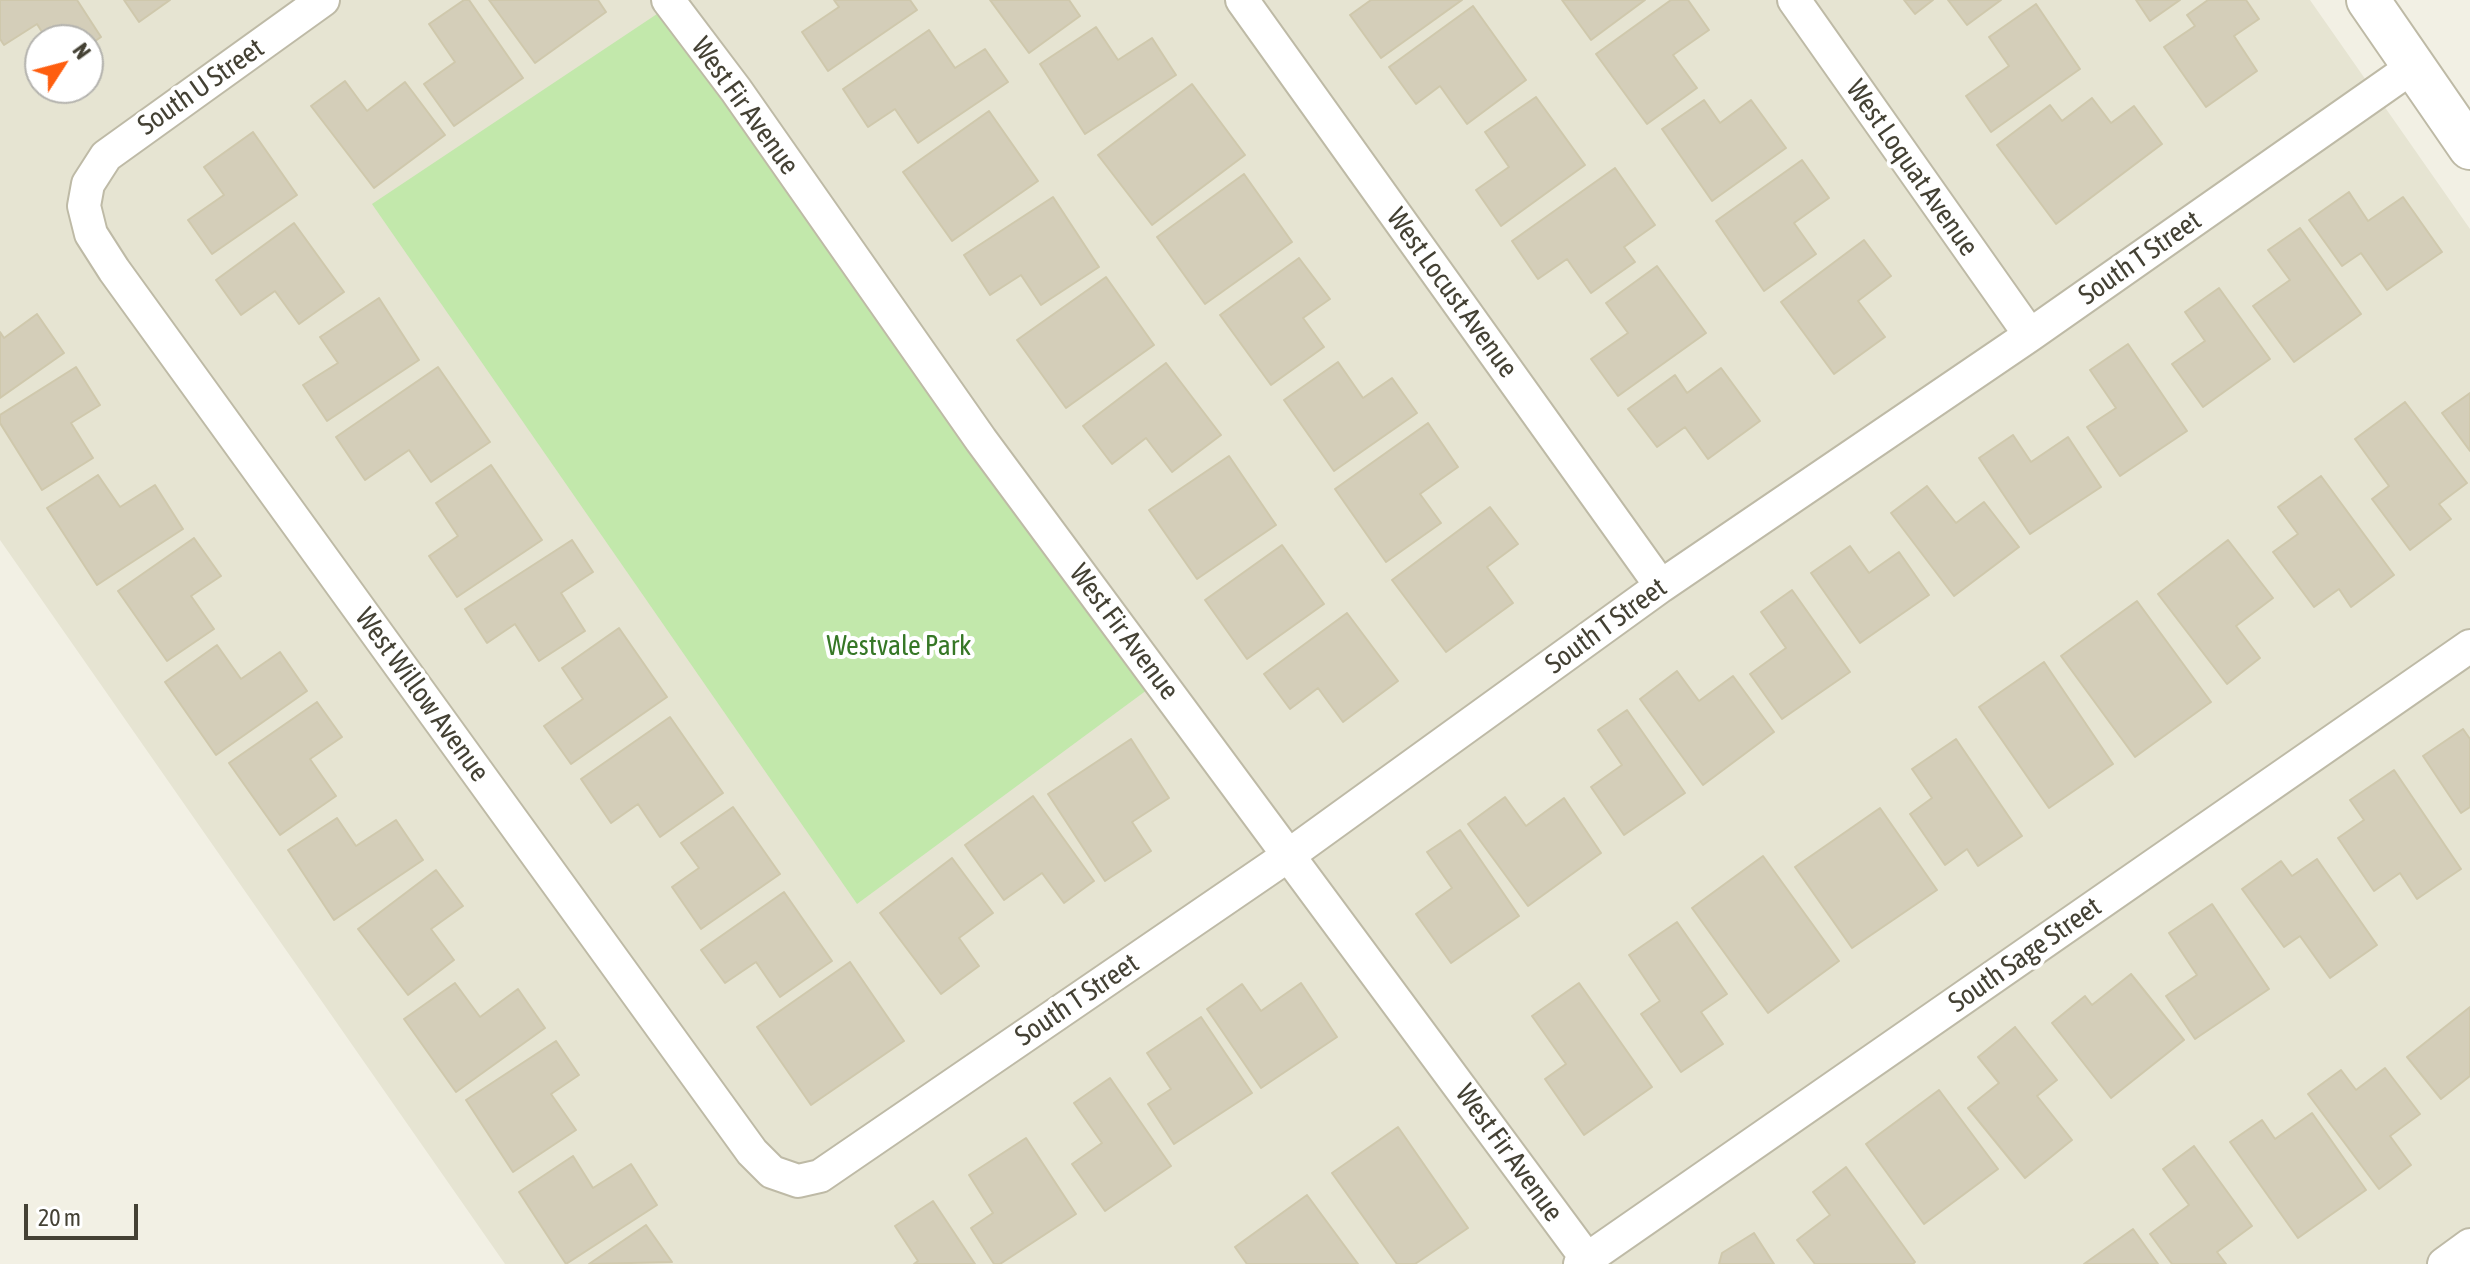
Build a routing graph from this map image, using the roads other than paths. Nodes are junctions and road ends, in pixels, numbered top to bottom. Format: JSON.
{"nodes":[{"id":1,"x":323,"y":0,"type":"edge"},
{"id":2,"x":668,"y":0,"type":"edge"},
{"id":3,"x":1242,"y":0,"type":"edge"},
{"id":4,"x":1794,"y":0,"type":"edge"},
{"id":5,"x":2368,"y":0,"type":"edge"},
{"id":6,"x":2414,"y":66,"type":"junction"},
{"id":7,"x":2470,"y":148,"type":"edge"},
{"id":8,"x":88,"y":184,"type":"joint"},
{"id":9,"x":2030,"y":335,"type":"junction"},
{"id":10,"x":1661,"y":586,"type":"junction"},
{"id":11,"x":2470,"y":646,"type":"edge"},
{"id":12,"x":1289,"y":855,"type":"junction"},
{"id":13,"x":798,"y":1181,"type":"joint"},
{"id":14,"x":2470,"y":1245,"type":"edge"},
{"id":15,"x":1583,"y":1262,"type":"edge"},
{"id":16,"x":2444,"y":1264,"type":"edge"}],
"edges":[{"from":1,"to":8,"type":"street","name":"South U Street"},
{"from":2,"to":12,"type":"street","name":"West Fir Avenue"},
{"from":3,"to":10,"type":"street","name":"West Locust Avenue"},
{"from":4,"to":9,"type":"street","name":"West Loquat Avenue"},
{"from":5,"to":6,"type":"street"},
{"from":6,"to":7,"type":"street"},
{"from":6,"to":9,"type":"street","name":"South T Street"},
{"from":8,"to":13,"type":"street","name":"West Willow Avenue"},
{"from":9,"to":10,"type":"street","name":"South T Street"},
{"from":10,"to":12,"type":"street","name":"South T Street"},
{"from":11,"to":15,"type":"street","name":"South Sage Street"},
{"from":12,"to":13,"type":"street","name":"South T Street"},
{"from":12,"to":15,"type":"street","name":"West Fir Avenue"},
{"from":14,"to":16,"type":"street"}]}
